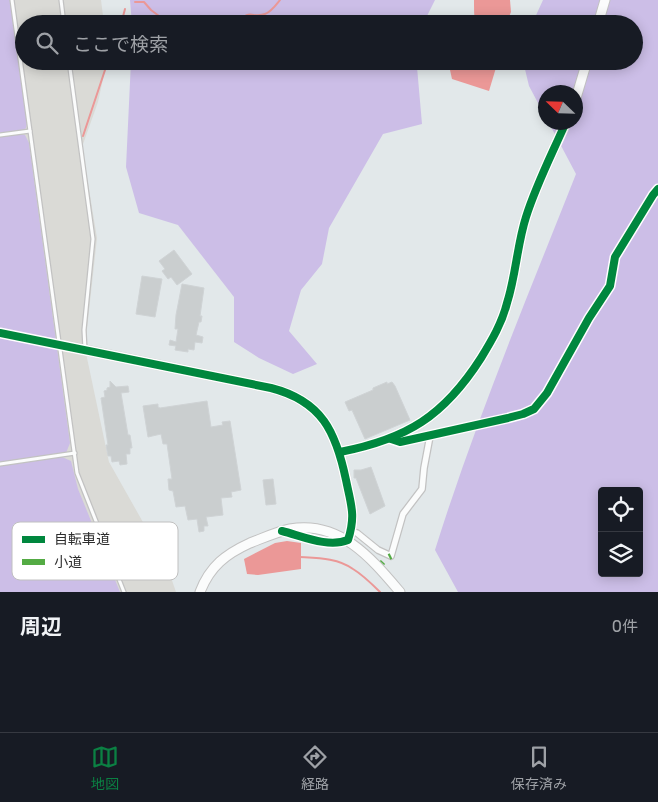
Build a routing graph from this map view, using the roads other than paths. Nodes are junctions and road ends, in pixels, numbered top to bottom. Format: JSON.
{"nodes":[{"id":1,"x":12,"y":0,"type":"edge"},
{"id":2,"x":61,"y":0,"type":"edge"},
{"id":3,"x":605,"y":0,"type":"edge"},
{"id":4,"x":63,"y":15,"type":"edge"},
{"id":5,"x":601,"y":15,"type":"edge"},
{"id":6,"x":15,"y":22,"type":"edge"},
{"id":7,"x":22,"y":70,"type":"edge"},
{"id":8,"x":70,"y":70,"type":"edge"},
{"id":9,"x":584,"y":70,"type":"edge"},
{"id":10,"x":580,"y":85,"type":"edge"},
{"id":11,"x":563,"y":130,"type":"edge"},
{"id":12,"x":30,"y":131,"type":"junction"},
{"id":13,"x":0,"y":135,"type":"edge"},
{"id":14,"x":658,"y":189,"type":"edge"},
{"id":15,"x":70,"y":347,"type":"tunnel mouth"},
{"id":16,"x":86,"y":350,"type":"junction"},
{"id":17,"x":430,"y":436,"type":"junction"},
{"id":18,"x":390,"y":439,"type":"junction"},
{"id":19,"x":340,"y":452,"type":"junction"},
{"id":20,"x":75,"y":453,"type":"junction"},
{"id":21,"x":0,"y":464,"type":"edge"},
{"id":22,"x":96,"y":522,"type":"edge"},
{"id":23,"x":351,"y":530,"type":"junction"},
{"id":24,"x":348,"y":540,"type":"junction"},
{"id":25,"x":119,"y":580,"type":"edge"},
{"id":26,"x":124,"y":592,"type":"edge"},
{"id":27,"x":200,"y":592,"type":"edge"},
{"id":28,"x":400,"y":592,"type":"edge"}],
"edges":[{"from":1,"to":6,"type":"lane"},
{"from":2,"to":4,"type":"lane"},
{"from":3,"to":5,"type":"street"},
{"from":7,"to":12,"type":"lane"},
{"from":8,"to":16,"type":"lane"},
{"from":9,"to":10,"type":"street"},
{"from":11,"to":18,"type":"street"},
{"from":12,"to":13,"type":"lane"},
{"from":12,"to":20,"type":"lane"},
{"from":14,"to":17,"type":"street"},
{"from":15,"to":16,"type":"street"},
{"from":16,"to":19,"type":"street"},
{"from":17,"to":18,"type":"street"},
{"from":17,"to":23,"type":"street"},
{"from":18,"to":19,"type":"street"},
{"from":19,"to":23,"type":"street"},
{"from":20,"to":21,"type":"lane"},
{"from":20,"to":22,"type":"lane"},
{"from":23,"to":24,"type":"street"},
{"from":24,"to":27,"type":"street"},
{"from":24,"to":28,"type":"street"},
{"from":25,"to":26,"type":"lane"}]}
